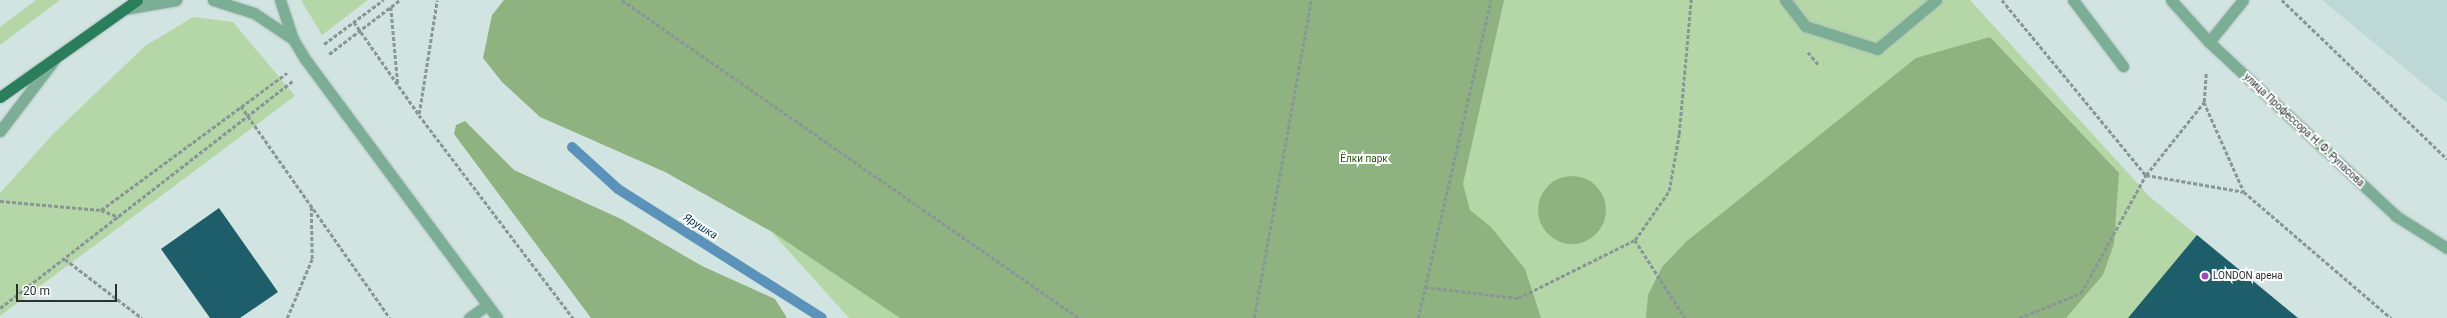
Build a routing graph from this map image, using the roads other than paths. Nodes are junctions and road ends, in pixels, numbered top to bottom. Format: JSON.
{"nodes":[{"id":1,"x":137,"y":0,"type":"edge"},
{"id":2,"x":176,"y":0,"type":"edge"},
{"id":3,"x":213,"y":0,"type":"edge"},
{"id":4,"x":280,"y":0,"type":"edge"},
{"id":5,"x":1785,"y":0,"type":"edge"},
{"id":6,"x":1936,"y":0,"type":"edge"},
{"id":7,"x":2072,"y":0,"type":"edge"},
{"id":8,"x":2171,"y":0,"type":"edge"},
{"id":9,"x":2243,"y":0,"type":"edge"},
{"id":10,"x":125,"y":9,"type":"junction"},
{"id":11,"x":293,"y":39,"type":"junction"},
{"id":12,"x":2209,"y":42,"type":"junction"},
{"id":13,"x":58,"y":55,"type":"junction"},
{"id":14,"x":2123,"y":66,"type":"dead end"},
{"id":15,"x":0,"y":97,"type":"edge"},
{"id":16,"x":0,"y":131,"type":"edge"},
{"id":17,"x":2447,"y":248,"type":"edge"},
{"id":18,"x":487,"y":305,"type":"junction"},
{"id":19,"x":469,"y":318,"type":"edge"},
{"id":20,"x":497,"y":318,"type":"edge"}],
"edges":[{"from":1,"to":10,"type":"main road"},
{"from":2,"to":10,"type":"street"},
{"from":3,"to":11,"type":"street"},
{"from":4,"to":11,"type":"street"},
{"from":5,"to":6,"type":"street"},
{"from":7,"to":14,"type":"street"},
{"from":8,"to":12,"type":"street","name":"улица Профессора Н. Ф. Рупасова"},
{"from":9,"to":12,"type":"street"},
{"from":10,"to":13,"type":"main road"},
{"from":11,"to":18,"type":"street"},
{"from":12,"to":17,"type":"street","name":"улица Профессора Н. Ф. Рупасова"},
{"from":13,"to":15,"type":"main road"},
{"from":13,"to":16,"type":"street"},
{"from":18,"to":19,"type":"street"},
{"from":18,"to":20,"type":"street"}]}
